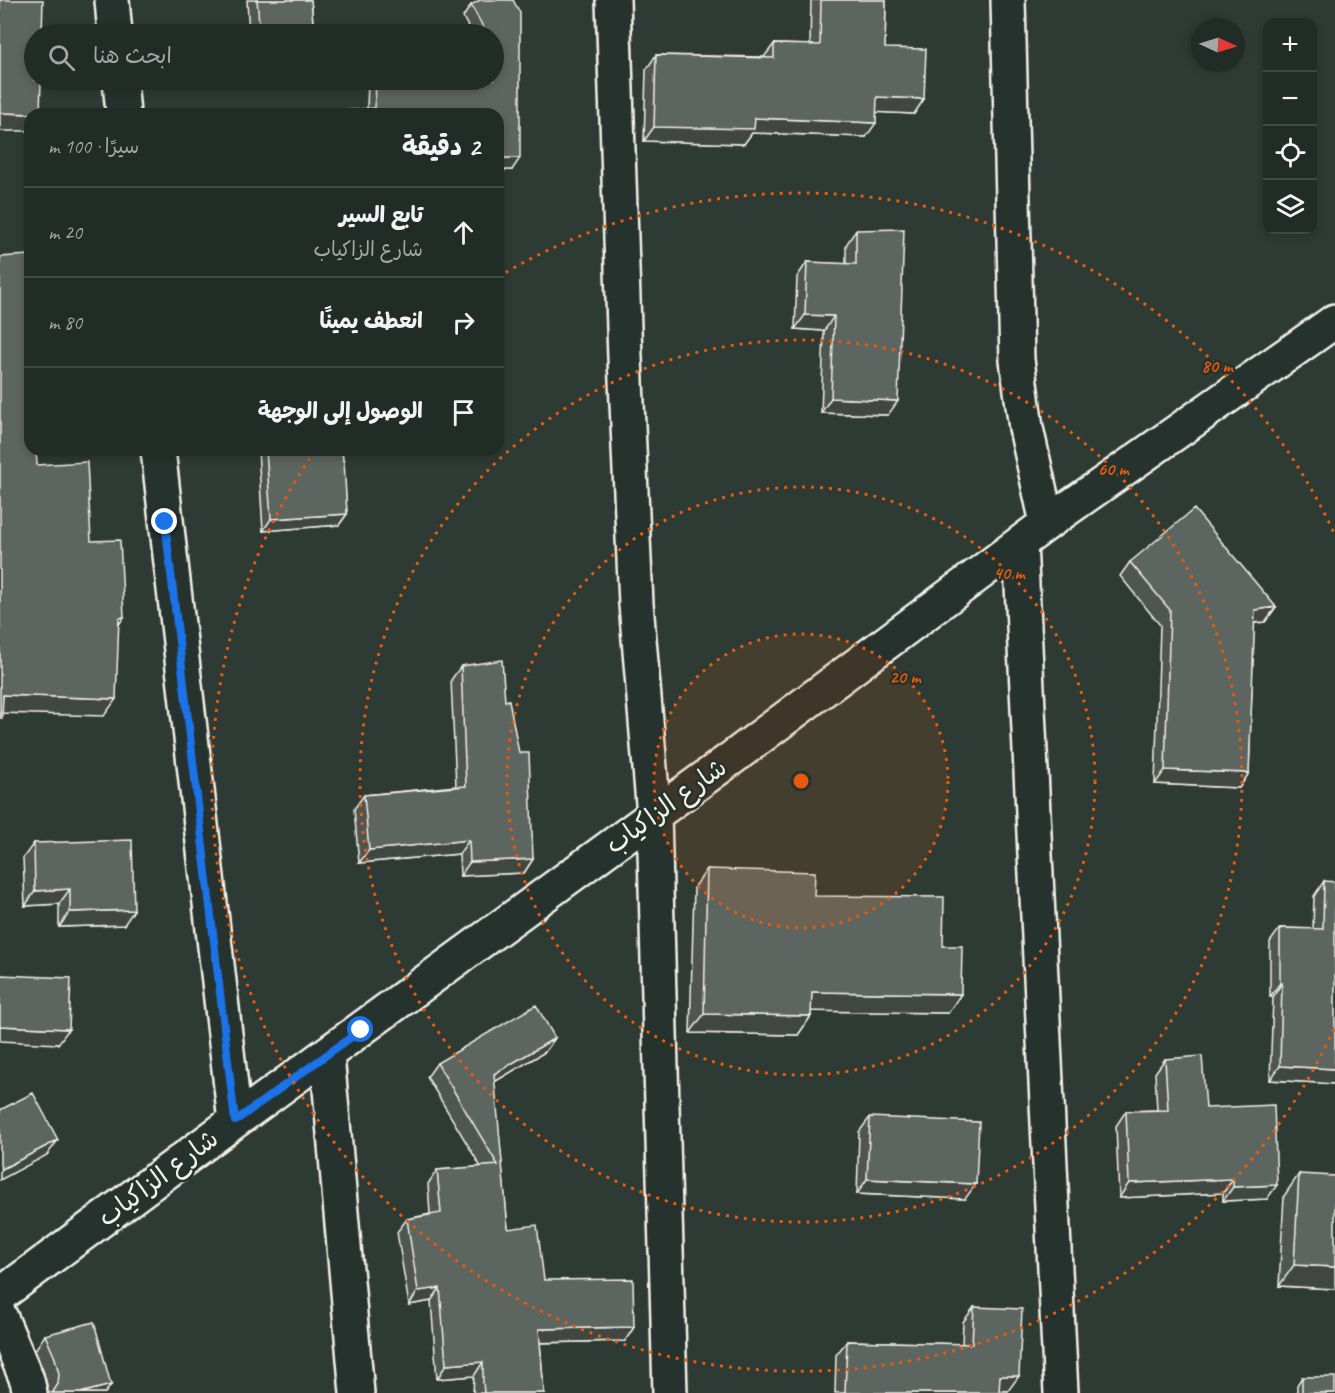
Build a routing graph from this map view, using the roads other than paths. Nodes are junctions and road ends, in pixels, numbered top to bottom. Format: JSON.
{"nodes":[{"id":1,"x":112,"y":0,"type":"edge"},
{"id":2,"x":613,"y":0,"type":"edge"},
{"id":3,"x":1008,"y":0,"type":"edge"},
{"id":4,"x":114,"y":24,"type":"edge"},
{"id":5,"x":121,"y":90,"type":"edge"},
{"id":6,"x":122,"y":108,"type":"edge"},
{"id":7,"x":1335,"y":321,"type":"edge"},
{"id":8,"x":159,"y":456,"type":"edge"},
{"id":9,"x":1047,"y":523,"type":"junction"},
{"id":10,"x":1020,"y":543,"type":"junction"},
{"id":11,"x":654,"y":815,"type":"junction"},
{"id":12,"x":327,"y":1055,"type":"junction"},
{"id":13,"x":235,"y":1121,"type":"junction"},
{"id":14,"x":0,"y":1295,"type":"edge"},
{"id":15,"x":0,"y":1316,"type":"edge"},
{"id":16,"x":30,"y":1393,"type":"edge"},
{"id":17,"x":357,"y":1393,"type":"edge"},
{"id":18,"x":670,"y":1393,"type":"edge"},
{"id":19,"x":1061,"y":1393,"type":"edge"}],
"edges":[{"from":1,"to":4,"type":"street"},
{"from":2,"to":11,"type":"street"},
{"from":3,"to":9,"type":"street"},
{"from":5,"to":6,"type":"street"},
{"from":7,"to":9,"type":"street","name":"شارع الزاكياب"},
{"from":8,"to":13,"type":"street"},
{"from":9,"to":10,"type":"street","name":"شارع الزاكياب"},
{"from":10,"to":11,"type":"street","name":"شارع الزاكياب"},
{"from":10,"to":19,"type":"street"},
{"from":11,"to":12,"type":"street","name":"شارع الزاكياب"},
{"from":11,"to":18,"type":"street"},
{"from":12,"to":13,"type":"street","name":"شارع الزاكياب"},
{"from":12,"to":17,"type":"street"},
{"from":13,"to":14,"type":"street","name":"شارع الزاكياب"},
{"from":15,"to":16,"type":"street"}]}
